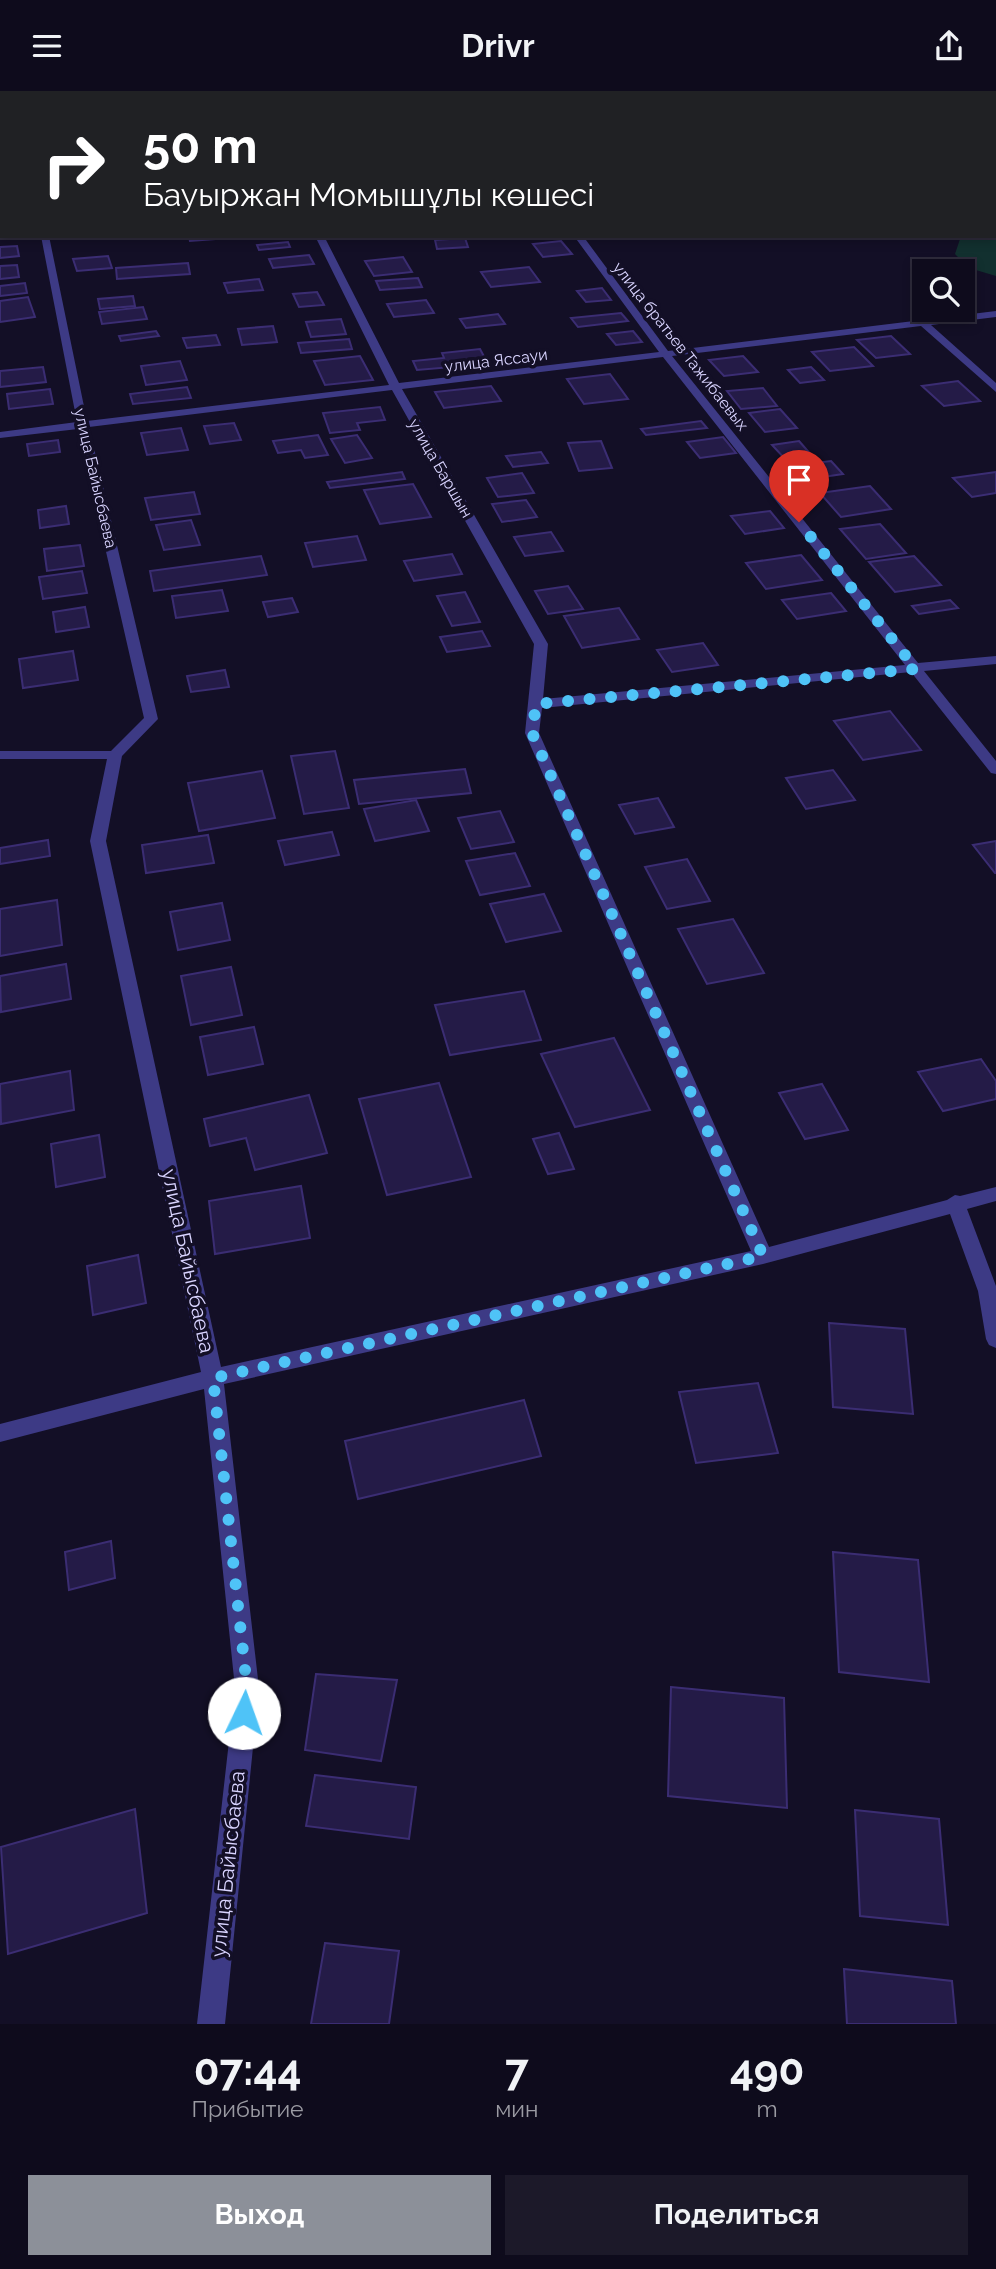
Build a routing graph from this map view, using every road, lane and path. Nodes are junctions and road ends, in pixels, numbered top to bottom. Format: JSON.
{"nodes":[{"id":1,"x":45,"y":238,"type":"edge"},
{"id":2,"x":320,"y":238,"type":"edge"},
{"id":3,"x":579,"y":238,"type":"edge"},
{"id":4,"x":996,"y":314,"type":"edge"},
{"id":5,"x":923,"y":323,"type":"junction"},
{"id":6,"x":666,"y":355,"type":"junction"},
{"id":7,"x":396,"y":388,"type":"junction"},
{"id":8,"x":996,"y":389,"type":"edge"},
{"id":9,"x":83,"y":427,"type":"junction"},
{"id":10,"x":0,"y":435,"type":"edge"},
{"id":11,"x":996,"y":660,"type":"edge"},
{"id":12,"x":916,"y":669,"type":"junction"},
{"id":13,"x":536,"y":704,"type":"junction"},
{"id":14,"x":0,"y":755,"type":"edge"},
{"id":15,"x":115,"y":755,"type":"junction"},
{"id":16,"x":996,"y":770,"type":"edge"},
{"id":17,"x":996,"y":1193,"type":"edge"},
{"id":18,"x":956,"y":1202,"type":"junction"},
{"id":19,"x":763,"y":1256,"type":"junction"},
{"id":20,"x":996,"y":1339,"type":"edge"},
{"id":21,"x":213,"y":1378,"type":"junction"},
{"id":22,"x":0,"y":1433,"type":"edge"},
{"id":23,"x":211,"y":2024,"type":"edge"}],
"edges":[{"from":1,"to":9,"type":"street","name":"улица Байысбаева"},
{"from":2,"to":7,"type":"street","name":"улица Баршын"},
{"from":3,"to":6,"type":"street","name":"улица братьев Тажибаевых"},
{"from":4,"to":5,"type":"street","name":"улица Яссауи"},
{"from":5,"to":6,"type":"street","name":"улица Яссауи"},
{"from":5,"to":8,"type":"street"},
{"from":6,"to":7,"type":"street","name":"улица Яссауи"},
{"from":6,"to":12,"type":"street","name":"улица братьев Тажибаевых"},
{"from":7,"to":9,"type":"street","name":"улица Яссауи"},
{"from":7,"to":13,"type":"street","name":"улица Баршын"},
{"from":9,"to":10,"type":"street","name":"улица Яссауи"},
{"from":9,"to":15,"type":"street","name":"улица Байысбаева"},
{"from":11,"to":12,"type":"street"},
{"from":12,"to":13,"type":"street"},
{"from":12,"to":16,"type":"street","name":"улица братьев Тажибаевых"},
{"from":13,"to":19,"type":"street","name":"улица Баршын"},
{"from":14,"to":15,"type":"street"},
{"from":15,"to":21,"type":"street","name":"улица Байысбаева"},
{"from":17,"to":18,"type":"street"},
{"from":18,"to":19,"type":"street"},
{"from":18,"to":20,"type":"street"},
{"from":19,"to":21,"type":"street"},
{"from":21,"to":22,"type":"street"},
{"from":21,"to":23,"type":"street","name":"улица Байысбаева"}]}
